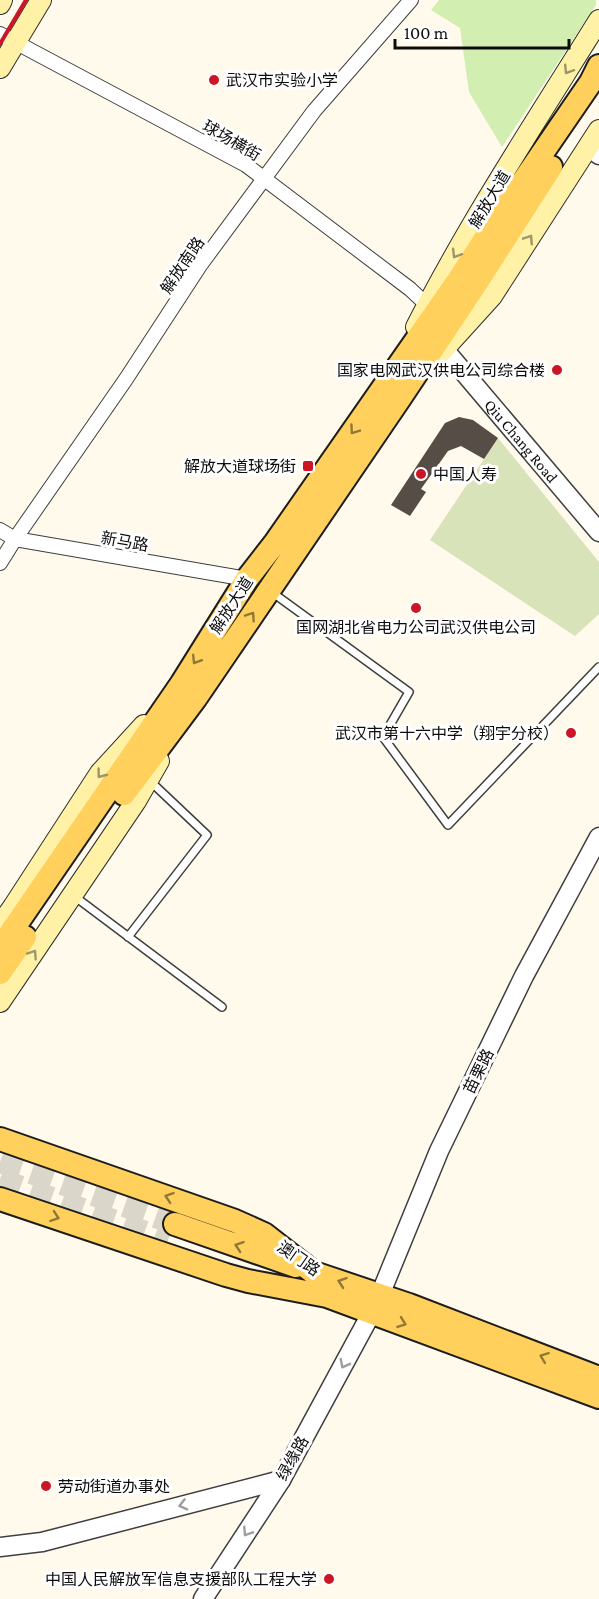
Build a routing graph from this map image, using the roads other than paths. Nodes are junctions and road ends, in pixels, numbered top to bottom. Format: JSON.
{"nodes":[{"id":1,"x":41,"y":0,"type":"edge"},
{"id":2,"x":411,"y":0,"type":"edge"},
{"id":3,"x":599,"y":20,"type":"edge"},
{"id":4,"x":8,"y":39,"type":"edge"},
{"id":5,"x":599,"y":66,"type":"edge"},
{"id":6,"x":0,"y":68,"type":"edge"},
{"id":7,"x":599,"y":92,"type":"edge"},
{"id":8,"x":599,"y":130,"type":"edge"},
{"id":9,"x":594,"y":151,"type":"edge"},
{"id":10,"x":264,"y":178,"type":"junction"},
{"id":11,"x":470,"y":279,"type":"junction"},
{"id":12,"x":427,"y":305,"type":"junction"},
{"id":13,"x":444,"y":349,"type":"junction"},
{"id":14,"x":394,"y":390,"type":"junction"},
{"id":15,"x":0,"y":530,"type":"edge"},
{"id":16,"x":599,"y":532,"type":"edge"},
{"id":17,"x":15,"y":539,"type":"junction"},
{"id":18,"x":0,"y":563,"type":"edge"},
{"id":19,"x":247,"y":579,"type":"junction"},
{"id":20,"x":269,"y":590,"type":"junction"},
{"id":21,"x":599,"y":667,"type":"edge"},
{"id":22,"x":188,"y":691,"type":"junction"},
{"id":23,"x":148,"y":779,"type":"junction"},
{"id":24,"x":119,"y":788,"type":"junction"},
{"id":25,"x":599,"y":837,"type":"edge"},
{"id":26,"x":72,"y":895,"type":"junction"},
{"id":27,"x":4,"y":917,"type":"edge"},
{"id":28,"x":128,"y":937,"type":"junction"},
{"id":29,"x":0,"y":948,"type":"edge"},
{"id":30,"x":0,"y":973,"type":"edge"},
{"id":31,"x":0,"y":1002,"type":"edge"},
{"id":32,"x":222,"y":1007,"type":"dead end"},
{"id":33,"x":3,"y":1141,"type":"edge"},
{"id":34,"x":0,"y":1199,"type":"edge"},
{"id":35,"x":314,"y":1273,"type":"junction"},
{"id":36,"x":327,"y":1296,"type":"junction"},
{"id":37,"x":376,"y":1304,"type":"junction"},
{"id":38,"x":599,"y":1378,"type":"edge"},
{"id":39,"x":599,"y":1397,"type":"edge"},
{"id":40,"x":281,"y":1480,"type":"junction"},
{"id":41,"x":0,"y":1547,"type":"edge"},
{"id":42,"x":203,"y":1599,"type":"edge"}],
"edges":[{"from":1,"to":4,"type":"main road"},
{"from":2,"to":10,"type":"street","name":"解放南路"},
{"from":3,"to":12,"type":"main road","name":"解放大道","one_way":true},
{"from":4,"to":6,"type":"main road"},
{"from":4,"to":10,"type":"street","name":"球场横街"},
{"from":5,"to":11,"type":"main road","name":"解放大道"},
{"from":7,"to":11,"type":"main road","name":"解放大道"},
{"from":8,"to":9,"type":"main road","name":"解放大道"},
{"from":13,"to":9,"type":"main road","name":"解放大道","one_way":true},
{"from":10,"to":12,"type":"street","name":"球场横街"},
{"from":10,"to":17,"type":"street","name":"解放南路"},
{"from":11,"to":14,"type":"main road","name":"解放大道"},
{"from":12,"to":14,"type":"main road","name":"解放大道"},
{"from":13,"to":14,"type":"main road","name":"解放大道"},
{"from":13,"to":16,"type":"street","name":"Qiu Chang Road"},
{"from":14,"to":19,"type":"main road","name":"解放大道","one_way":true},
{"from":14,"to":20,"type":"main road","name":"解放大道"},
{"from":15,"to":17,"type":"street","name":"新马路"},
{"from":17,"to":18,"type":"street","name":"解放南路"},
{"from":17,"to":19,"type":"street","name":"新马路"},
{"from":19,"to":22,"type":"main road","name":"解放大道","one_way":true},
{"from":20,"to":21,"type":"lane"},
{"from":22,"to":20,"type":"main road","name":"解放大道","one_way":true},
{"from":22,"to":23,"type":"main road","name":"解放大道"},
{"from":22,"to":24,"type":"main road","name":"解放大道"},
{"from":22,"to":27,"type":"main road","name":"解放大道","one_way":true},
{"from":23,"to":26,"type":"main road","name":"解放大道"},
{"from":23,"to":28,"type":"lane"},
{"from":24,"to":29,"type":"main road","name":"解放大道"},
{"from":24,"to":30,"type":"main road","name":"解放大道"},
{"from":25,"to":37,"type":"street","name":"苗栗路"},
{"from":26,"to":28,"type":"lane"},
{"from":31,"to":26,"type":"main road","name":"解放大道","one_way":true},
{"from":28,"to":32,"type":"lane"},
{"from":35,"to":33,"type":"main road","name":"澳门路","one_way":true},
{"from":34,"to":36,"type":"main road","name":"澳门路","one_way":true},
{"from":35,"to":36,"type":"main road","one_way":true},
{"from":37,"to":35,"type":"main road","name":"澳门路","one_way":true},
{"from":36,"to":37,"type":"main road","name":"澳门路"},
{"from":38,"to":37,"type":"main road","name":"澳门路","one_way":true},
{"from":37,"to":39,"type":"main road","name":"澳门路","one_way":true},
{"from":37,"to":40,"type":"street","name":"绿缘路","one_way":true},
{"from":40,"to":41,"type":"street","one_way":true},
{"from":40,"to":42,"type":"street","name":"绿缘路","one_way":true}]}
